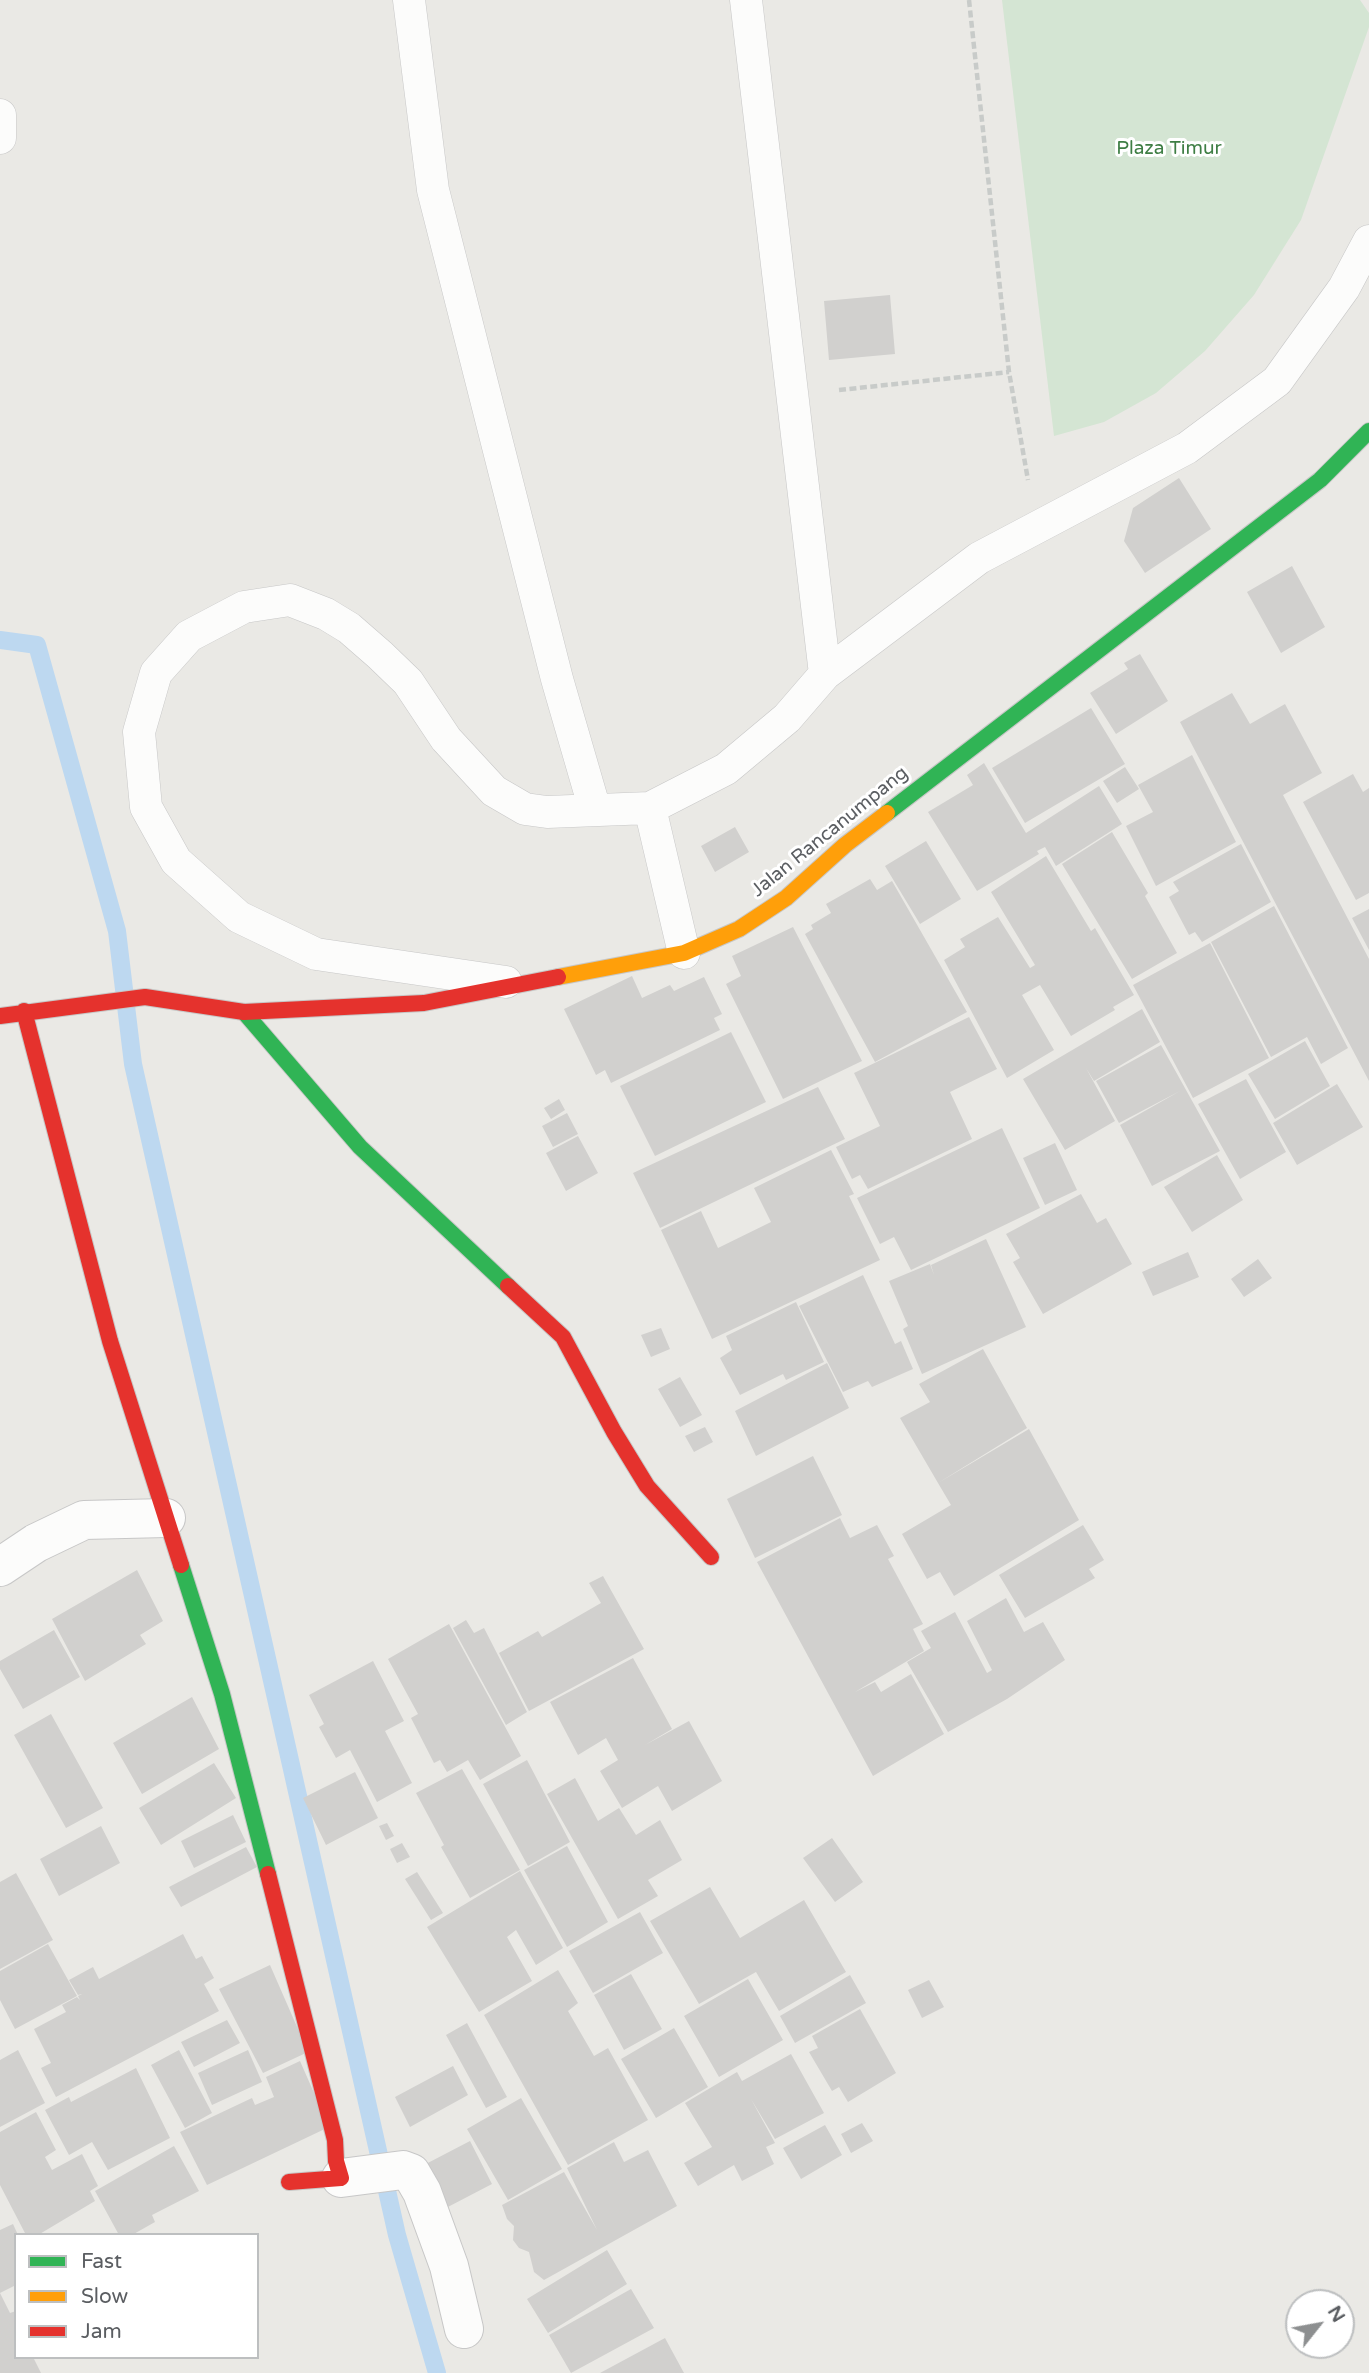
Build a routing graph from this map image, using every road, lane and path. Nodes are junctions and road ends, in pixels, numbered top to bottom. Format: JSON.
{"nodes":[{"id":1,"x":409,"y":0,"type":"edge"},
{"id":2,"x":746,"y":0,"type":"edge"},
{"id":3,"x":969,"y":0,"type":"edge"},
{"id":4,"x":0,"y":115,"type":"edge"},
{"id":5,"x":0,"y":138,"type":"edge"},
{"id":6,"x":1369,"y":241,"type":"edge"},
{"id":7,"x":1009,"y":372,"type":"junction"},
{"id":8,"x":792,"y":395,"type":"junction"},
{"id":9,"x":1369,"y":430,"type":"edge"},
{"id":10,"x":1036,"y":526,"type":"junction"},
{"id":11,"x":825,"y":674,"type":"junction"},
{"id":12,"x":650,"y":808,"type":"junction"},
{"id":13,"x":595,"y":810,"type":"junction"},
{"id":14,"x":684,"y":953,"type":"junction"},
{"id":15,"x":524,"y":984,"type":"junction"},
{"id":16,"x":24,"y":1011,"type":"junction"},
{"id":17,"x":244,"y":1012,"type":"junction"},
{"id":18,"x":0,"y":1016,"type":"edge"},
{"id":19,"x":166,"y":1518,"type":"junction"},
{"id":20,"x":711,"y":1557,"type":"dead end"},
{"id":21,"x":0,"y":1567,"type":"edge"},
{"id":22,"x":344,"y":2177,"type":"junction"},
{"id":23,"x":289,"y":2182,"type":"dead end"},
{"id":24,"x":464,"y":2329,"type":"dead end"}],
"edges":[{"from":1,"to":13,"type":"lane"},
{"from":2,"to":8,"type":"lane"},
{"from":3,"to":7,"type":"path"},
{"from":4,"to":5,"type":"lane"},
{"from":6,"to":10,"type":"lane"},
{"from":7,"to":8,"type":"path"},
{"from":7,"to":10,"type":"path"},
{"from":8,"to":11,"type":"lane"},
{"from":9,"to":14,"type":"street","name":"Jalan Rancanumpang"},
{"from":10,"to":11,"type":"lane"},
{"from":11,"to":12,"type":"lane"},
{"from":12,"to":13,"type":"lane"},
{"from":12,"to":14,"type":"lane"},
{"from":13,"to":15,"type":"lane"},
{"from":14,"to":15,"type":"street","name":"Jalan Rancanumpang"},
{"from":15,"to":17,"type":"street","name":"Jalan Rancanumpang"},
{"from":16,"to":17,"type":"street","name":"Jalan Rancanumpang"},
{"from":16,"to":18,"type":"street","name":"Jalan Rancanumpang"},
{"from":16,"to":19,"type":"street"},
{"from":17,"to":20,"type":"street"},
{"from":19,"to":21,"type":"street"},
{"from":19,"to":22,"type":"street"},
{"from":22,"to":23,"type":"street"},
{"from":22,"to":24,"type":"street"}]}
